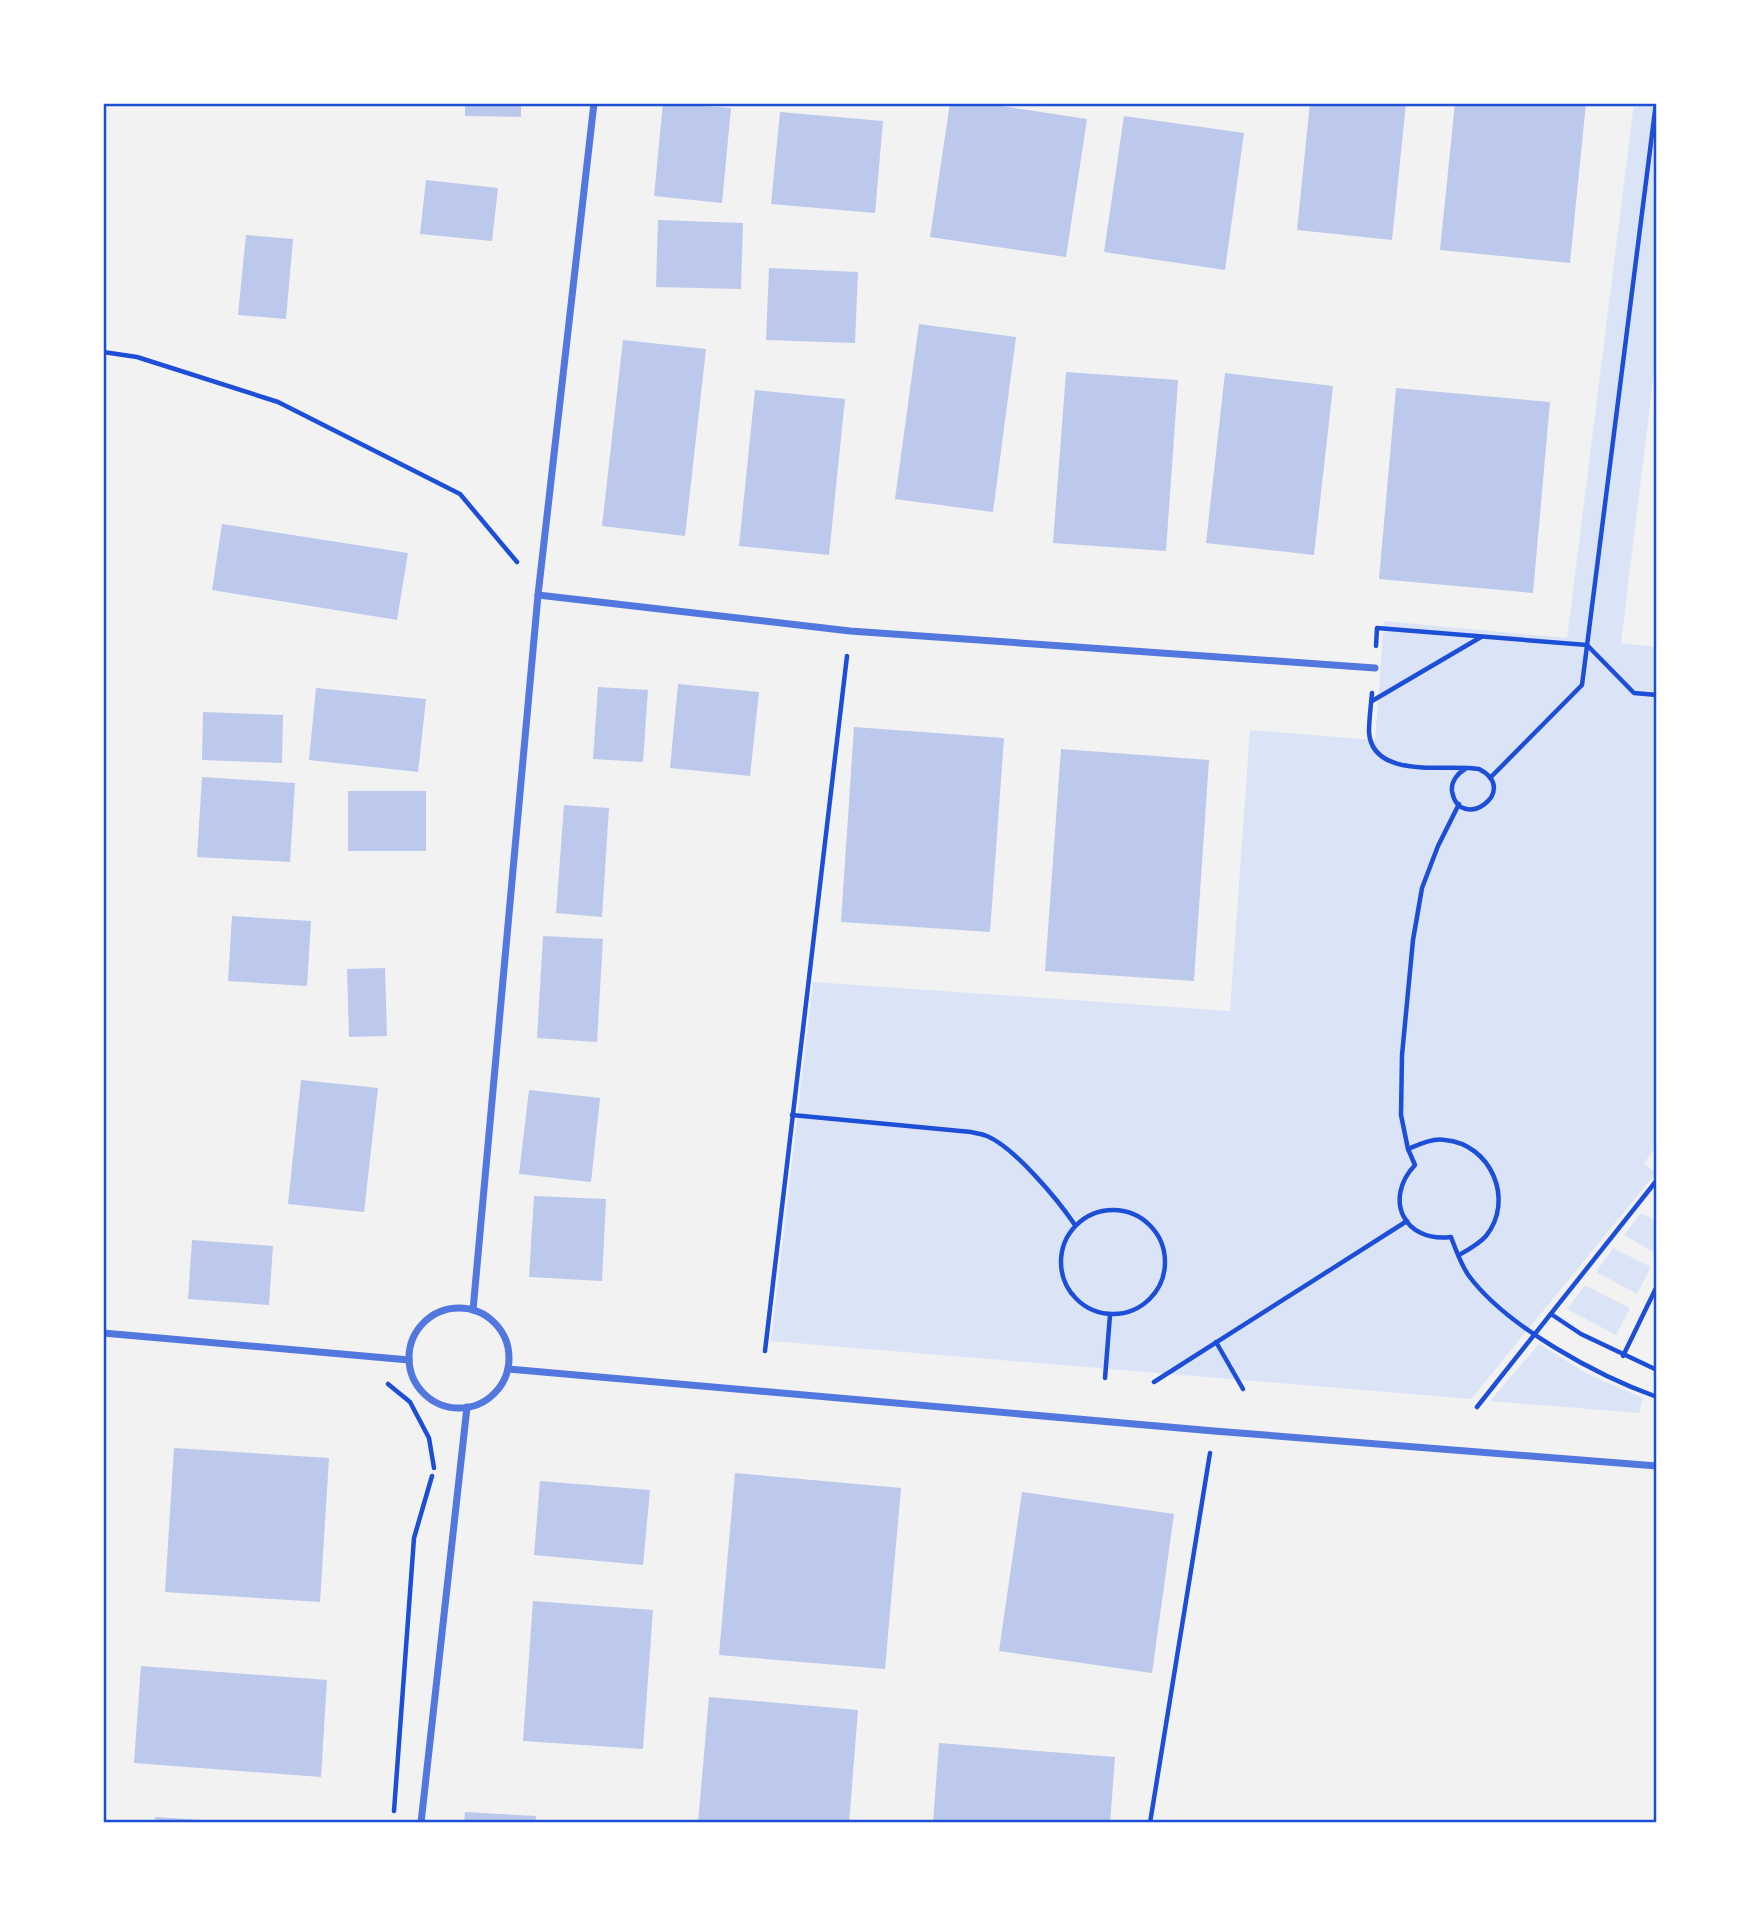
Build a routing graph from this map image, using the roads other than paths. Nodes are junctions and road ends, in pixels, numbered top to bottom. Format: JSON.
{"nodes":[{"id":1,"x":594,"y":103,"type":"edge"},
{"id":2,"x":538,"y":595,"type":"junction"},
{"id":3,"x":1375,"y":668,"type":"road end"},
{"id":4,"x":473,"y":1310,"type":"junction"},
{"id":5,"x":103,"y":1333,"type":"edge"},
{"id":6,"x":409,"y":1360,"type":"junction"},
{"id":7,"x":508,"y":1369,"type":"junction"},
{"id":8,"x":467,"y":1408,"type":"junction"},
{"id":9,"x":1657,"y":1466,"type":"edge"},
{"id":10,"x":421,"y":1823,"type":"edge"}],
"edges":[{"from":1,"to":2,"type":"street"},
{"from":2,"to":3,"type":"street"},
{"from":2,"to":4,"type":"street"},
{"from":4,"to":6,"type":"street"},
{"from":4,"to":7,"type":"street"},
{"from":5,"to":6,"type":"street"},
{"from":6,"to":8,"type":"street"},
{"from":7,"to":8,"type":"street"},
{"from":7,"to":9,"type":"street"},
{"from":8,"to":10,"type":"street"}]}
